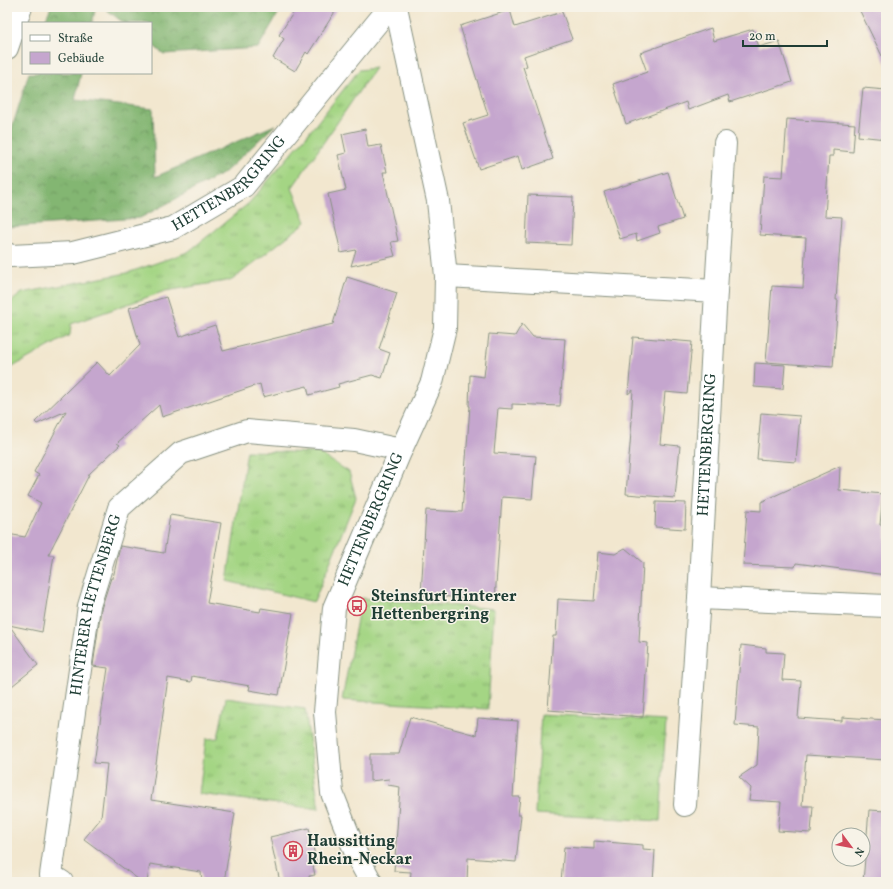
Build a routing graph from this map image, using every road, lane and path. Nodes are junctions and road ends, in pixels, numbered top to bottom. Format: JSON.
{"nodes":[{"id":1,"x":21,"y":7,"type":"edge"},
{"id":2,"x":390,"y":7,"type":"edge"},
{"id":3,"x":396,"y":7,"type":"edge"},
{"id":4,"x":7,"y":48,"type":"edge"},
{"id":5,"x":726,"y":143,"type":"dead end"},
{"id":6,"x":7,"y":254,"type":"edge"},
{"id":7,"x":446,"y":276,"type":"junction"},
{"id":8,"x":716,"y":292,"type":"junction"},
{"id":9,"x":401,"y":450,"type":"junction"},
{"id":10,"x":699,"y":598,"type":"junction"},
{"id":11,"x":886,"y":606,"type":"edge"},
{"id":12,"x":685,"y":806,"type":"dead end"},
{"id":13,"x":62,"y":882,"type":"edge"},
{"id":14,"x":371,"y":882,"type":"edge"}],
"edges":[{"from":1,"to":4,"type":"street"},
{"from":2,"to":6,"type":"street","name":"HETTENBERGRING"},
{"from":3,"to":7,"type":"street","name":"HETTENBERGRING"},
{"from":5,"to":8,"type":"street","name":"HETTENBERGRING"},
{"from":7,"to":8,"type":"street"},
{"from":7,"to":9,"type":"street","name":"HETTENBERGRING"},
{"from":8,"to":10,"type":"street","name":"HETTENBERGRING"},
{"from":9,"to":13,"type":"street","name":"HINTERER HETTENBERG"},
{"from":9,"to":14,"type":"street","name":"HETTENBERGRING"},
{"from":10,"to":11,"type":"street"},
{"from":10,"to":12,"type":"street","name":"HETTENBERGRING"}]}
